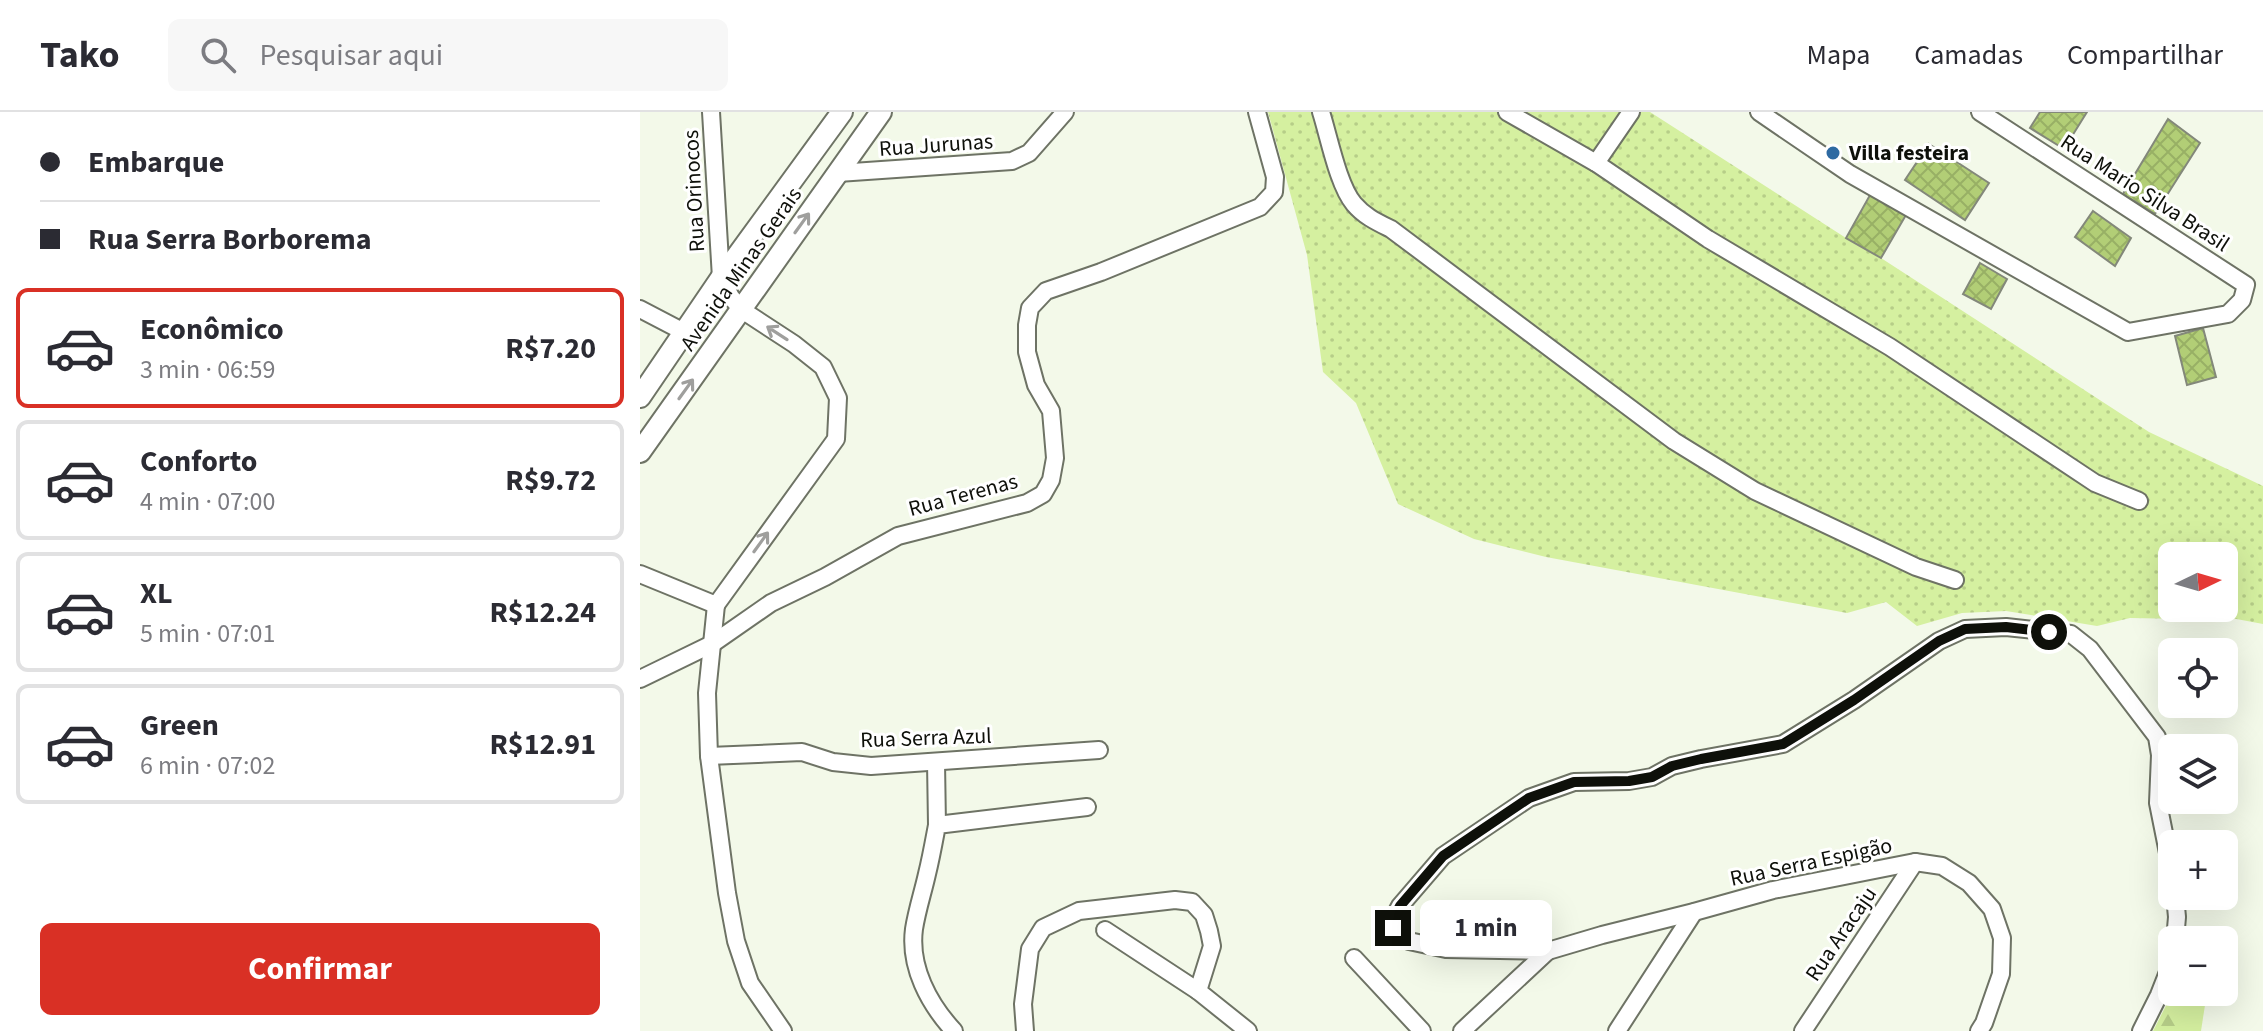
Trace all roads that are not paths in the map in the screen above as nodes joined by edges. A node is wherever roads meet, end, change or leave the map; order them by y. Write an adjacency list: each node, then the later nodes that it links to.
1 (711, 112): 13 (street, Rua Orinocos)
2 (842, 112): 13 (main road, Avenida Minas Gerais)
3 (881, 112): 12 (main road, Avenida Minas Gerais)
4 (1065, 112): 12 (street, Rua Jurunas)
5 (1257, 112): 23 (street, Rua Terenas)
6 (1321, 112): 21 (street)
7 (1507, 112): 11 (street)
8 (1631, 112): 11 (street)
9 (1759, 112): 10 (street, Rua Mario Silva Brasil)
10 (1980, 112)
11 (1596, 163): 19 (street)
12 (838, 173): 15 (main road, Avenida Minas Gerais, one-way to 12)
13 (721, 278): 15 (street, Rua Orinocos); 16 (main road, Avenida Minas Gerais)
14 (640, 309): 16 (street)
15 (742, 310): 18 (main road, Avenida Minas Gerais, one-way to 15); 22 (street, one-way to 15)
16 (684, 332): 17 (main road, Avenida Minas Gerais)
17 (640, 397)
18 (640, 452)
19 (2139, 501)
20 (640, 574): 22 (street)
21 (1955, 580)
22 (716, 605): 23 (street)
23 (712, 644): 24 (street, Rua Terenas); 26 (street)
24 (640, 679)
25 (1099, 750): 27 (street, Rua Serra Azul)
26 (709, 756): 27 (street, Rua Serra Azul); 38 (street)
27 (936, 762): 29 (street)
28 (1087, 807): 29 (street)
29 (937, 825): 39 (street)
30 (2163, 830): 34 (street)
31 (1915, 862): 32 (street, Rua Serra Espigão); 45 (street, Rua Aracaju); 46 (street, Rua Serra Espigão)
32 (1694, 912): 34 (street, Rua Serra Espigão); 44 (street)
33 (1105, 930): 36 (street)
34 (1548, 951): 43 (street)
35 (1354, 958): 42 (street)
36 (1198, 991): 40 (street); 41 (street)
37 (2158, 997): 47 (street)
38 (783, 1031)
39 (954, 1031)
40 (1025, 1031)
41 (1248, 1031)
42 (1422, 1031)
43 (1462, 1031)
44 (1617, 1031)
45 (1803, 1031)
46 (1979, 1031)
47 (2141, 1031)

